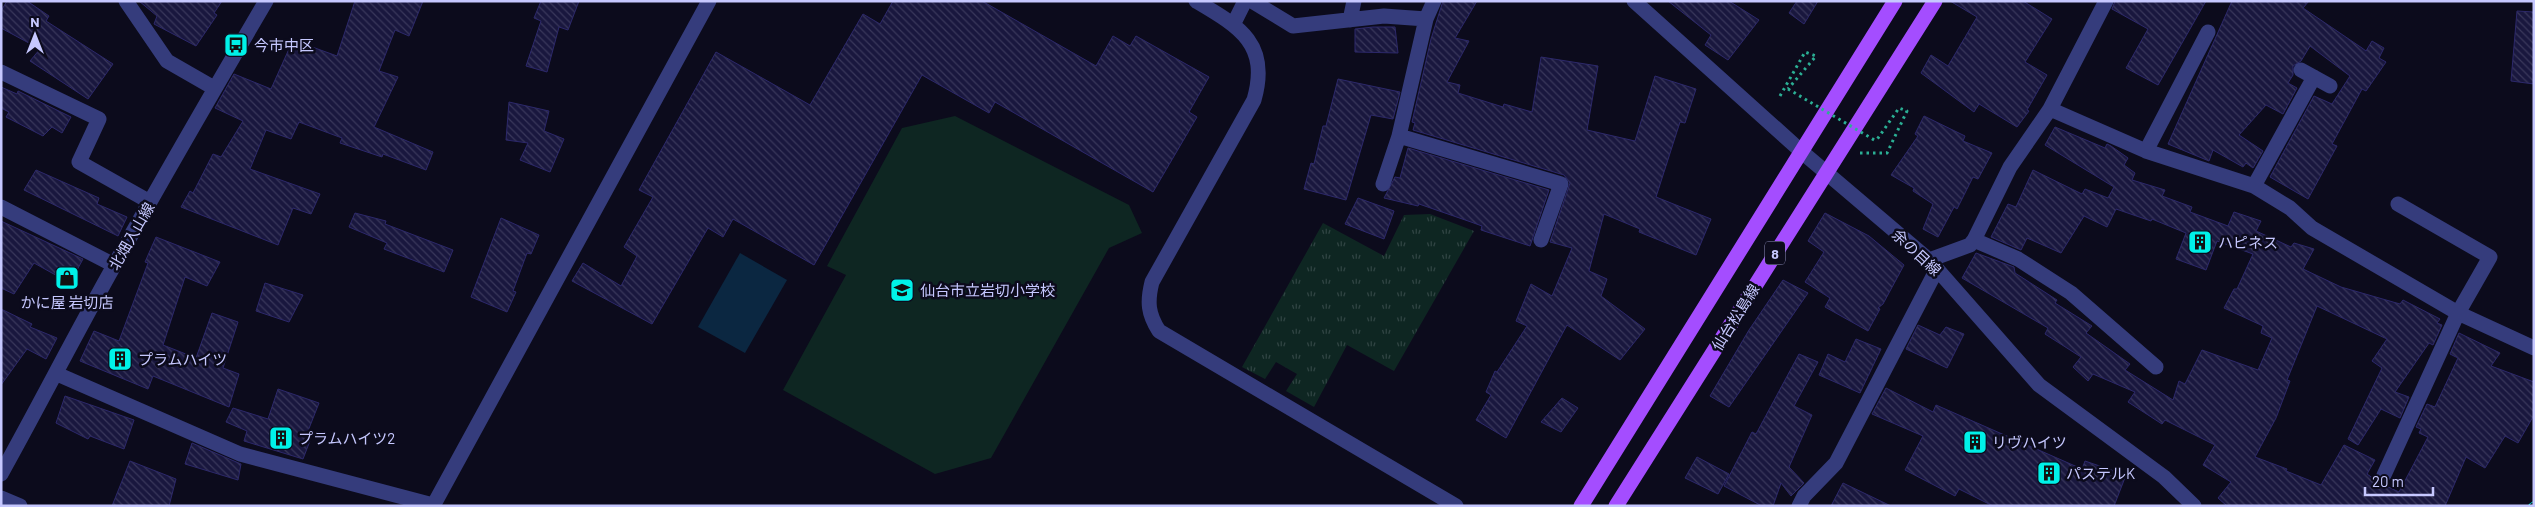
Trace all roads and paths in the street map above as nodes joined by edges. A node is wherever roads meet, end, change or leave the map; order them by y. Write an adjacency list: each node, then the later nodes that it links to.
1 (126, 1): 19 (street)
2 (266, 1): 19 (street, 北畑入山線)
3 (709, 1): 44 (street)
4 (1196, 1): 15 (street)
5 (1245, 1): 15 (street)
6 (1252, 1): 14 (street)
7 (1354, 1): 14 (street)
8 (1434, 1): 13 (street)
9 (1634, 1): 24 (street, 余の目線)
10 (1895, 1): 24 (main road, 仙台松島線 / 8)
11 (1935, 1): 26 (main road, 仙台松島線 / 8)
12 (2106, 1): 21 (street)
13 (1426, 19): 14 (street); 22 (street)
14 (1350, 20)
15 (1234, 23): 45 (street)
16 (2208, 32): 23 (street)
17 (1, 72): 29 (street)
18 (2330, 86): 28 (street)
19 (214, 88): 29 (street, 北畑入山線)
20 (1780, 96): 25 (path, bridge)
21 (2050, 109): 23 (street); 33 (street)
22 (1400, 136): 27 (street); 32 (street)
23 (2146, 151): 28 (street)
24 (1802, 152): 26 (street, 余の目線); 46 (main road, 仙台松島線 / 8)
25 (1859, 153)
26 (1826, 171): 34 (street, 余の目線); 47 (main road, 仙台松島線 / 8)
27 (1383, 184)
28 (2254, 186): 36 (street)
29 (150, 202): 35 (street, 北畑入山線)
30 (2398, 204): 36 (street)
31 (1, 207): 35 (street)
32 (1541, 240)
33 (1974, 240): 34 (street); 38 (street)
34 (1933, 264): 48 (street); 49 (street, 余の目線)
35 (114, 265): 39 (street, 北畑入山線)
36 (2458, 313): 37 (street); 41 (street)
37 (2534, 348)
38 (2156, 367)
39 (57, 374): 40 (street, 北畑入山線); 44 (street)
40 (1, 474)
41 (2384, 475)
42 (1, 498): 43 (street)
43 (20, 506)
44 (433, 506)
45 (1456, 506)
46 (1581, 506)
47 (1616, 506)
48 (1799, 506)
49 (2194, 506)

